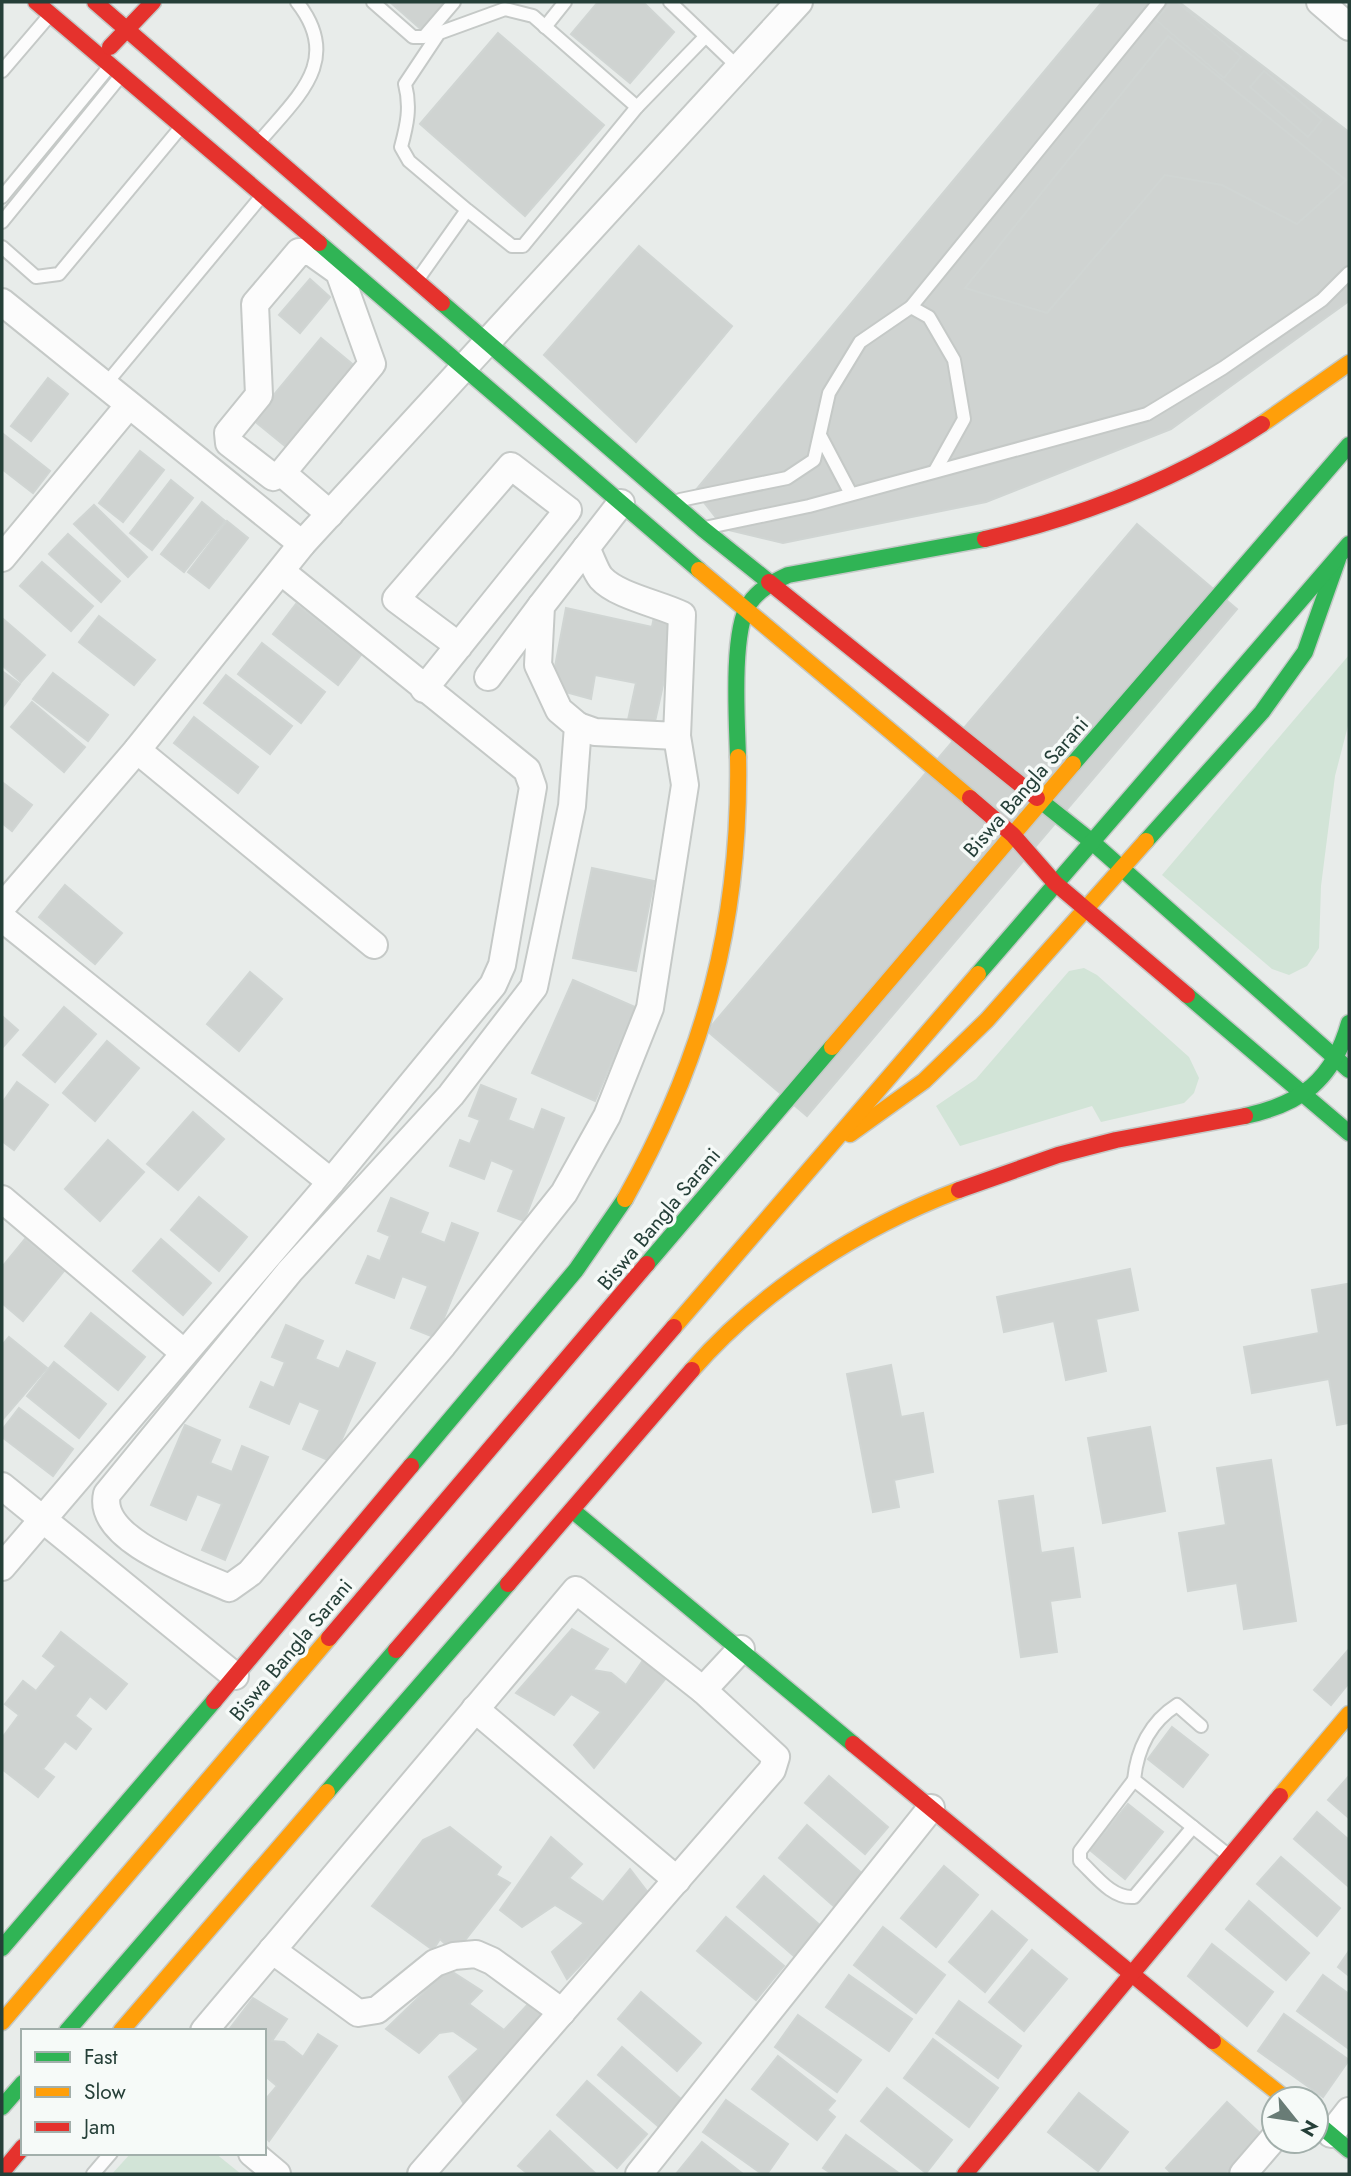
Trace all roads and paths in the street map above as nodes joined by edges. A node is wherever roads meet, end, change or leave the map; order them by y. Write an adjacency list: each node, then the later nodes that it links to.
1 (153, 2): 14 (street)
2 (297, 2): 21 (lane)
3 (373, 2): 4 (lane)
4 (454, 2)
5 (565, 2): 12 (lane)
6 (670, 2): 15 (lane)
7 (799, 2): 17 (street)
8 (1158, 2): 30 (lane)
9 (1320, 2): 13 (street)
10 (44, 6): 11 (street); 18 (lane)
11 (90, 14): 14 (street); 16 (street)
12 (545, 27): 19 (lane); 24 (lane)
13 (1349, 27)
14 (126, 29): 16 (street); 21 (street)
15 (705, 37): 17 (lane); 19 (lane)
16 (110, 67): 20 (street); 23 (lane); 25 (lane)
17 (738, 68): 31 (street)
18 (2, 71)
19 (637, 107): 24 (lane)
20 (181, 127): 22 (street); 26 (lane)
21 (258, 142): 28 (street)
22 (262, 195): 33 (street); 34 (lane)
23 (2, 197)
24 (467, 210): 28 (lane)
25 (2, 222)
26 (2, 247)
27 (1349, 273): 40 (lane)
28 (418, 279): 31 (street)
29 (2, 302): 34 (street)
30 (911, 307): 36 (lane); 40 (lane)
31 (489, 340): 33 (street); 45 (street)
32 (1349, 363): 54 (street)
33 (466, 367): 37 (street); 47 (street)
34 (105, 385): 35 (street)
35 (129, 405): 49 (street); 52 (street)
36 (821, 437): 43 (lane); 45 (lane)
37 (547, 439): 39 (street); 42 (street)
38 (1349, 445): 63 (street, Biswa Bangla Sarani)
39 (582, 470): 44 (street); 46 (street)
40 (935, 471): 43 (lane)
41 (282, 472): 41 (street); 47 (street)
42 (520, 473): 44 (street); 57 (street)
43 (851, 494): 48 (lane)
44 (556, 501): 57 (street)
45 (673, 502): 48 (street)
46 (621, 503): 50 (street); 56 (street)
47 (330, 514): 49 (street)
48 (703, 529): 54 (street)
49 (302, 544): 53 (street)
50 (586, 548): 55 (street); 61 (street)
51 (1345, 549): 65 (street); 66 (street)
52 (2, 558)
53 (282, 572): 59 (street); 62 (street)
54 (768, 583): 56 (street); 63 (street)
55 (541, 606): 58 (street); 60 (street)
56 (746, 608): 64 (street); 87 (street)
57 (459, 646): 59 (street)
58 (488, 677)
59 (424, 689): 77 (street)
60 (578, 726): 61 (street); 83 (street)
61 (677, 736): 83 (street)
62 (137, 750): 68 (street); 71 (street)
63 (1040, 803): 64 (street, Biswa Bangla Sarani); 65 (street)
64 (1013, 835): 67 (street); 102 (street, Biswa Bangla Sarani)
65 (1091, 841): 66 (street); 67 (street)
66 (1122, 871): 69 (street); 73 (street)
67 (1055, 883): 69 (street); 76 (street)
68 (2, 907)
69 (1088, 910): 74 (street); 76 (street)
70 (2, 918): 77 (street)
71 (374, 945)
72 (1349, 1023): 73 (street)
73 (1343, 1065): 74 (street)
74 (1303, 1095): 75 (street); 81 (street)
75 (1349, 1133)
76 (820, 1155): 100 (street)
77 (331, 1182): 79 (street)
78 (2, 1199): 79 (street)
79 (183, 1352): 82 (street)
80 (2, 1486): 82 (street)
81 (572, 1510): 86 (street); 100 (street)
82 (41, 1518): 84 (street); 85 (street)
83 (112, 1523): 84 (street)
84 (86, 1555): 87 (street)
85 (2, 1567)
86 (741, 1648): 88 (street); 93 (street)
87 (235, 1676): 97 (street)
88 (703, 1690): 89 (street); 96 (street)
89 (475, 1709): 96 (street); 98 (street)
90 (1349, 1714): 95 (street)
91 (1201, 1726): 92 (lane)
92 (1134, 1780): 94 (lane); 94 (lane)
93 (931, 1808): 99 (street); 119 (street)
94 (1194, 1827): 95 (lane)
95 (1231, 1857): 99 (street)
96 (677, 1880): 101 (street)
97 (2, 1948)
98 (272, 1950): 101 (street); 105 (street)
99 (1131, 1975): 107 (street); 120 (street)
100 (135, 1984): 103 (street); 104 (street)
101 (562, 2012): 118 (street)
102 (2, 2022)
103 (71, 2029)
104 (122, 2029)
105 (206, 2029)
106 (21, 2085): 108 (street)
107 (1268, 2085)
108 (2, 2107)
109 (1349, 2111): 110 (street)
110 (1332, 2135)
111 (21, 2149): 115 (street)
112 (1260, 2154): 121 (street)
113 (109, 2155): 116 (lane)
114 (254, 2155): 117 (street)
115 (2, 2172)
116 (93, 2174)
117 (277, 2174)
118 (421, 2174)
119 (639, 2174)
120 (965, 2174)
121 (1243, 2174)

